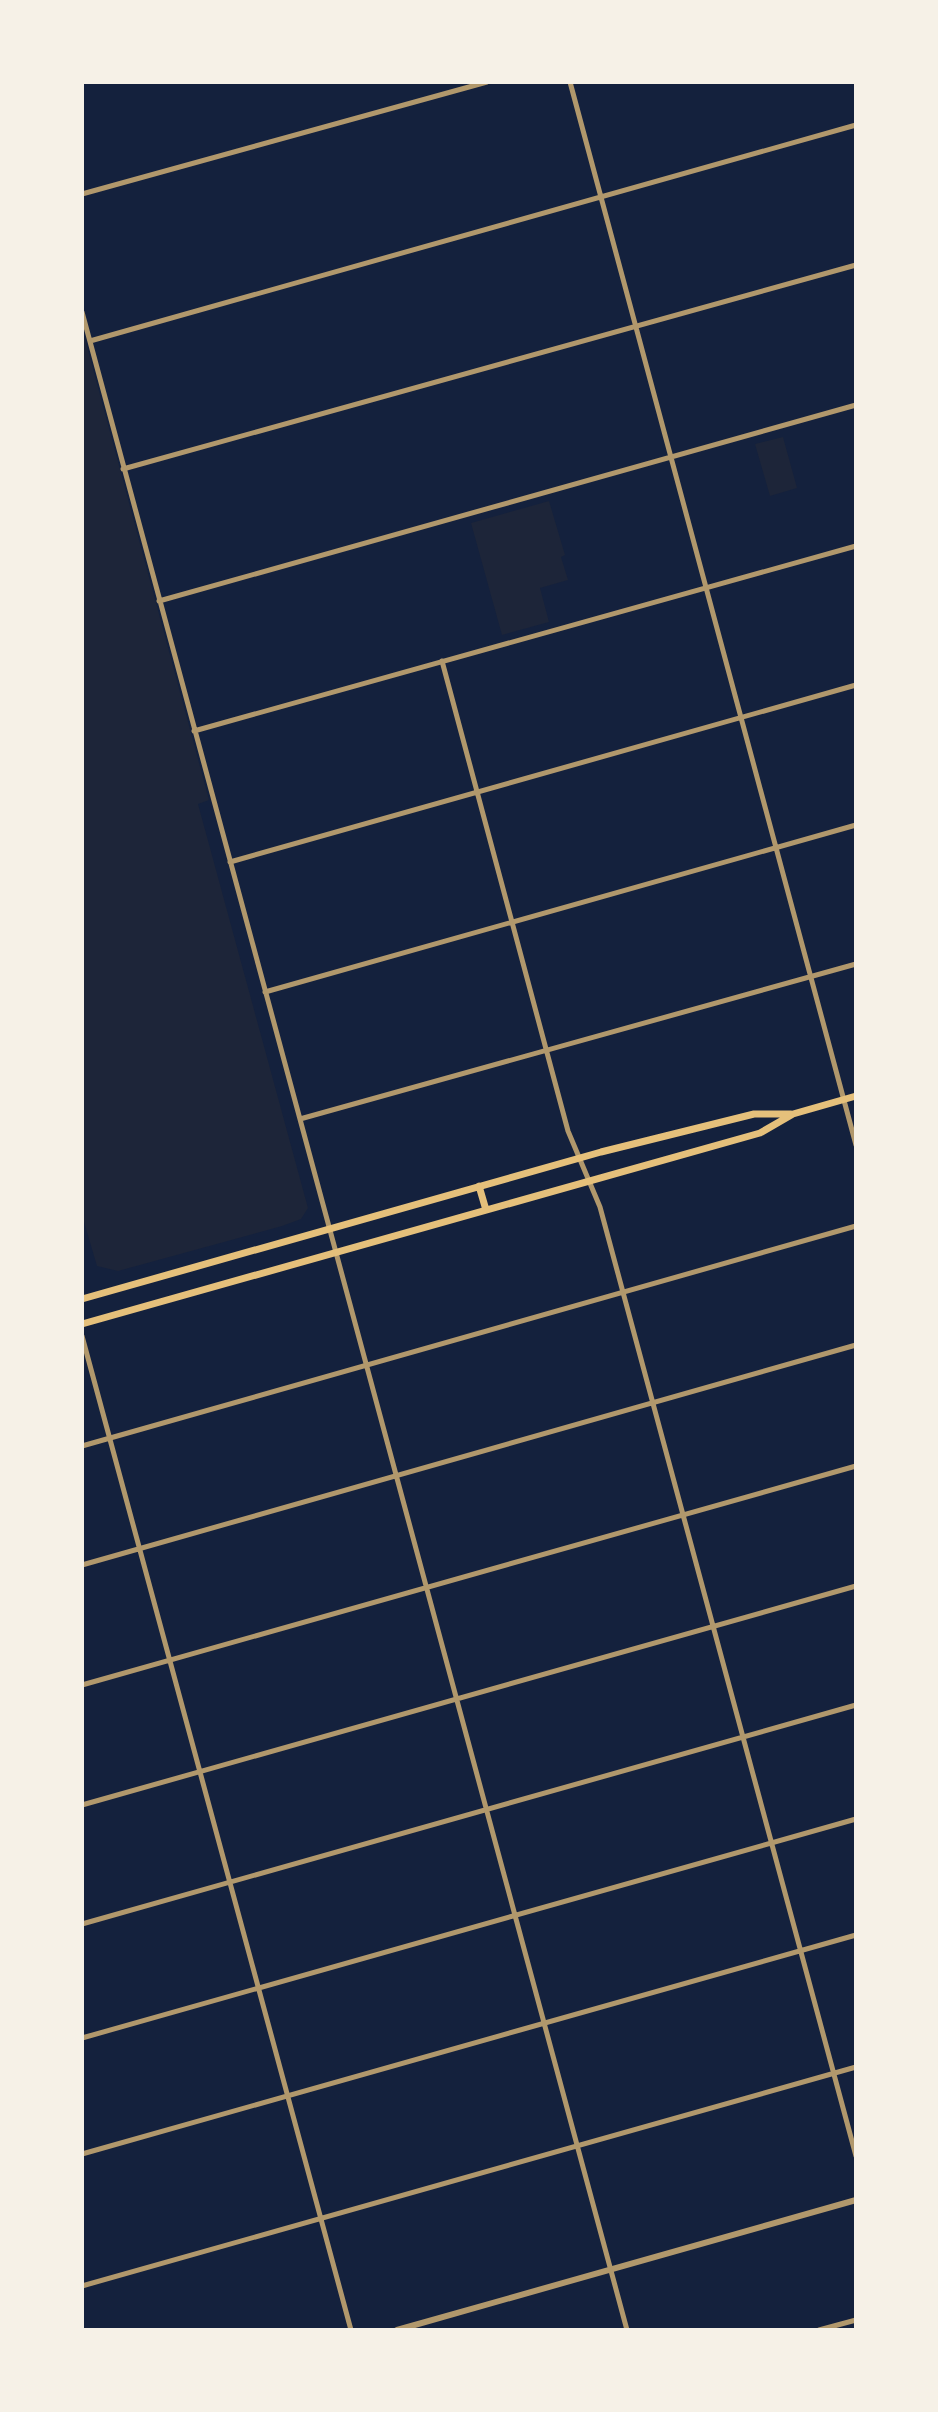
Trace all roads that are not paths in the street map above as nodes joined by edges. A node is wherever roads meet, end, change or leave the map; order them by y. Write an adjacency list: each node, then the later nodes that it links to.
1 (487, 82): 4 (street)
2 (570, 82): 5 (street)
3 (856, 125): 5 (street)
4 (82, 194)
5 (601, 197): 8 (street); 9 (street)
6 (856, 265): 8 (street)
7 (82, 312): 9 (street)
8 (636, 327): 11 (street); 12 (street)
9 (90, 341): 12 (street)
10 (856, 405): 11 (street)
11 (671, 458): 14 (street); 15 (street)
12 (123, 469): 15 (street)
13 (856, 546): 14 (street)
14 (706, 589): 16 (street); 18 (street)
15 (159, 601): 19 (street)
16 (442, 661): 19 (street); 20 (street)
17 (856, 685): 18 (street)
18 (741, 718): 20 (street); 22 (street)
19 (194, 731): 23 (street)
20 (477, 793): 23 (street); 24 (street)
21 (856, 825): 22 (street)
22 (776, 848): 24 (street); 26 (street)
23 (230, 862): 27 (street)
24 (512, 922): 27 (street); 28 (street)
25 (856, 964): 26 (street)
26 (811, 976): 28 (street); 30 (street)
27 (265, 992): 32 (street)
28 (546, 1050): 32 (street); 34 (street)
29 (856, 1096): 30 (main road)
30 (844, 1100): 31 (main road); 33 (street)
31 (793, 1114): 34 (main road); 35 (main road)
32 (300, 1119): 39 (street)
33 (856, 1145)
34 (578, 1158): 35 (street); 36 (main road)
35 (589, 1181): 37 (main road); 41 (street)
36 (479, 1186): 37 (main road); 39 (main road)
37 (486, 1210): 40 (main road)
38 (856, 1226): 41 (street)
39 (329, 1229): 40 (street); 42 (main road)
40 (335, 1253): 43 (main road); 46 (street)
41 (623, 1292): 46 (street); 47 (street)
42 (82, 1299)
43 (82, 1324)
44 (82, 1336): 48 (street)
45 (856, 1345): 47 (street)
46 (366, 1365): 48 (street); 51 (street)
47 (653, 1404): 51 (street); 52 (street)
48 (110, 1438): 49 (street); 53 (street)
49 (82, 1446)
50 (856, 1466): 52 (street)
51 (396, 1477): 53 (street); 56 (street)
52 (683, 1516): 56 (street); 57 (street)
53 (140, 1549): 54 (street); 58 (street)
54 (82, 1565)
55 (856, 1586): 57 (street)
56 (426, 1588): 58 (street); 60 (street)
57 (713, 1626): 60 (street); 62 (street)
58 (170, 1660): 59 (street); 63 (street)
59 (82, 1685)
60 (457, 1699): 63 (street); 65 (street)
61 (856, 1705): 62 (street)
62 (743, 1738): 65 (street); 67 (street)
63 (200, 1772): 64 (street); 68 (street)
64 (82, 1805)
65 (486, 1809): 68 (street); 69 (street)
66 (856, 1819): 67 (street)
67 (772, 1843): 69 (street); 72 (street)
68 (231, 1882): 70 (street); 73 (street)
69 (515, 1915): 73 (street); 74 (street)
70 (82, 1924)
71 (856, 1935): 72 (street)
72 (801, 1951): 74 (street); 77 (street)
73 (259, 1988): 75 (street); 78 (street)
74 (544, 2023): 78 (street); 79 (street)
75 (82, 2038)
76 (856, 2067): 77 (street)
77 (834, 2073): 79 (street); 81 (street)
78 (288, 2095): 80 (street); 83 (street)
79 (577, 2146): 83 (street); 84 (street)
80 (82, 2154)
81 (856, 2156)
82 (856, 2200): 84 (street)
83 (321, 2218): 85 (street); 87 (street)
84 (611, 2269): 88 (street); 89 (street)
85 (82, 2286)
86 (856, 2320): 90 (street)
87 (351, 2330)
88 (397, 2330)
89 (627, 2330)
90 (819, 2330)

